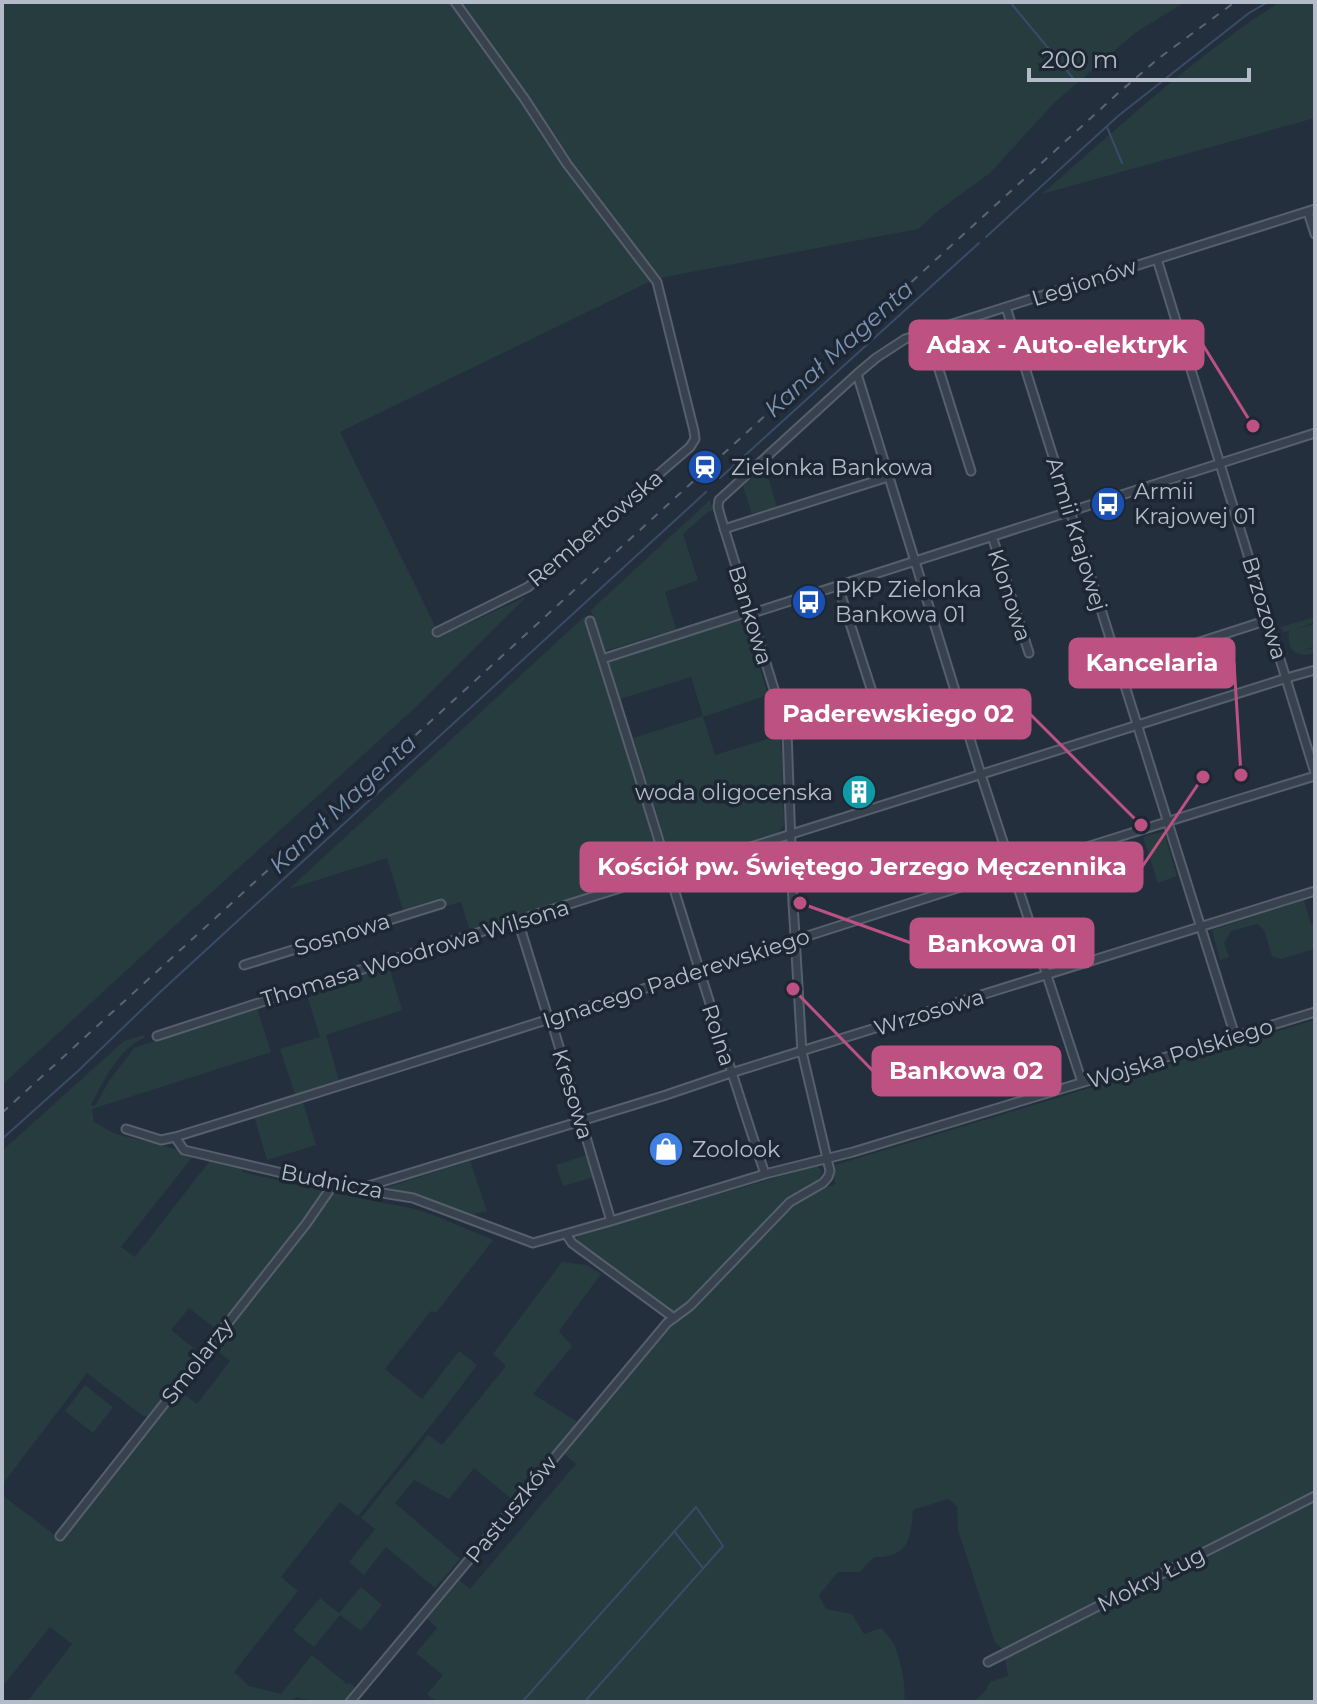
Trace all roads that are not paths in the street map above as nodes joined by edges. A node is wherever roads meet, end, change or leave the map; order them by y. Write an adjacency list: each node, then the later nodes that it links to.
1 (455, 2): 21 (street, Rembertowska)
2 (1311, 211): 3 (street); 4 (street, Legionów)
3 (1315, 234)
4 (1157, 259): 5 (street, Legionów); 9 (street, Brzozowa)
5 (1006, 307): 6 (street, Legionów); 13 (street, Armii Krajowej)
6 (927, 332): 7 (street, Legionów); 10 (street)
7 (857, 374): 11 (street); 12 (street, Legionów)
8 (1315, 433): 9 (street)
9 (1221, 464): 13 (street); 19 (street, Brzozowa)
10 (971, 471)
11 (888, 477): 14 (street); 16 (street)
12 (719, 500): 14 (street, Bankowa)
13 (1070, 512): 15 (street); 24 (street, Armii Krajowej)
14 (724, 529): 18 (street, Bankowa)
15 (992, 536): 16 (street); 22 (street, Klonowa)
16 (915, 561): 17 (street); 29 (street)
17 (838, 586): 18 (street); 27 (street)
18 (751, 614): 23 (street); 32 (street, Bankowa)
19 (1268, 620): 24 (street); 26 (street, Brzozowa)
20 (590, 621): 23 (street, Rolna)
21 (437, 632)
22 (1029, 653)
23 (602, 659): 34 (street, Rolna)
24 (1119, 668): 28 (street, Armii Krajowej)
25 (1315, 670): 26 (street, Thomasa Woodrowa Wilsona)
26 (1286, 679): 28 (street, Thomasa Woodrowa Wilsona); 30 (street, Brzozowa)
27 (875, 701)
28 (1137, 726): 29 (street, Thomasa Woodrowa Wilsona); 31 (street, Armii Krajowej)
29 (981, 774): 32 (street, Thomasa Woodrowa Wilsona); 33 (street)
30 (1315, 774): 31 (street, Ignacego Paderewskiego)
31 (1167, 822): 33 (street, Ignacego Paderewskiego); 38 (street, Armii Krajowej)
32 (790, 834): 34 (street, Thomasa Woodrowa Wilsona); 39 (street, Bankowa)
33 (1012, 871): 39 (street, Ignacego Paderewskiego); 42 (street)
34 (670, 873): 37 (street, Thomasa Woodrowa Wilsona); 41 (street, Rolna)
35 (1315, 891): 38 (street, Wrzosowa)
36 (441, 904): 40 (street, Sosnowa)
37 (518, 921): 44 (street, Kresowa); 45 (street, Thomasa Woodrowa Wilsona)
38 (1200, 926): 42 (street, Wrzosowa); 46 (street, Armii Krajowej)
39 (795, 940): 41 (street, Ignacego Paderewskiego); 47 (street, Bankowa)
40 (244, 965)
41 (698, 971): 44 (street, Ignacego Paderewskiego); 48 (street, Rolna)
42 (1047, 975): 47 (street, Wrzosowa); 49 (street)
43 (1315, 1012): 46 (street, Wojska Polskiego)
44 (550, 1018): 50 (street, Kresowa); 52 (street, Ignacego Paderewskiego)
45 (157, 1036)
46 (1235, 1036): 49 (street, Wojska Polskiego)
47 (802, 1052): 48 (street, Wrzosowa); 53 (street, Bankowa)
48 (731, 1073): 50 (street, Wrzosowa); 54 (street, Rolna)
49 (1082, 1082): 53 (street, Wojska Polskiego)
50 (581, 1121): 56 (street, Wrzosowa); 57 (street, Kresowa)
51 (126, 1129): 52 (street, Budnicza)
52 (175, 1137): 55 (street, Budnicza)
53 (827, 1159): 54 (street, Wojska Polskiego); 60 (street, Pastuszków)
54 (765, 1174): 57 (street, Wojska Polskiego)
55 (333, 1185): 56 (street, Budnicza); 62 (street, Smolarzy)
56 (359, 1189): 59 (street, Budnicza)
57 (611, 1221): 58 (street, Wojska Polskiego)
58 (566, 1234): 59 (street, Wojska Polskiego); 60 (street)
59 (539, 1242)
60 (674, 1318): 64 (street, Pastuszków)
61 (1315, 1496): 63 (street, Mokry Ług)
62 (60, 1536)
63 (988, 1662)
64 (350, 1702)

